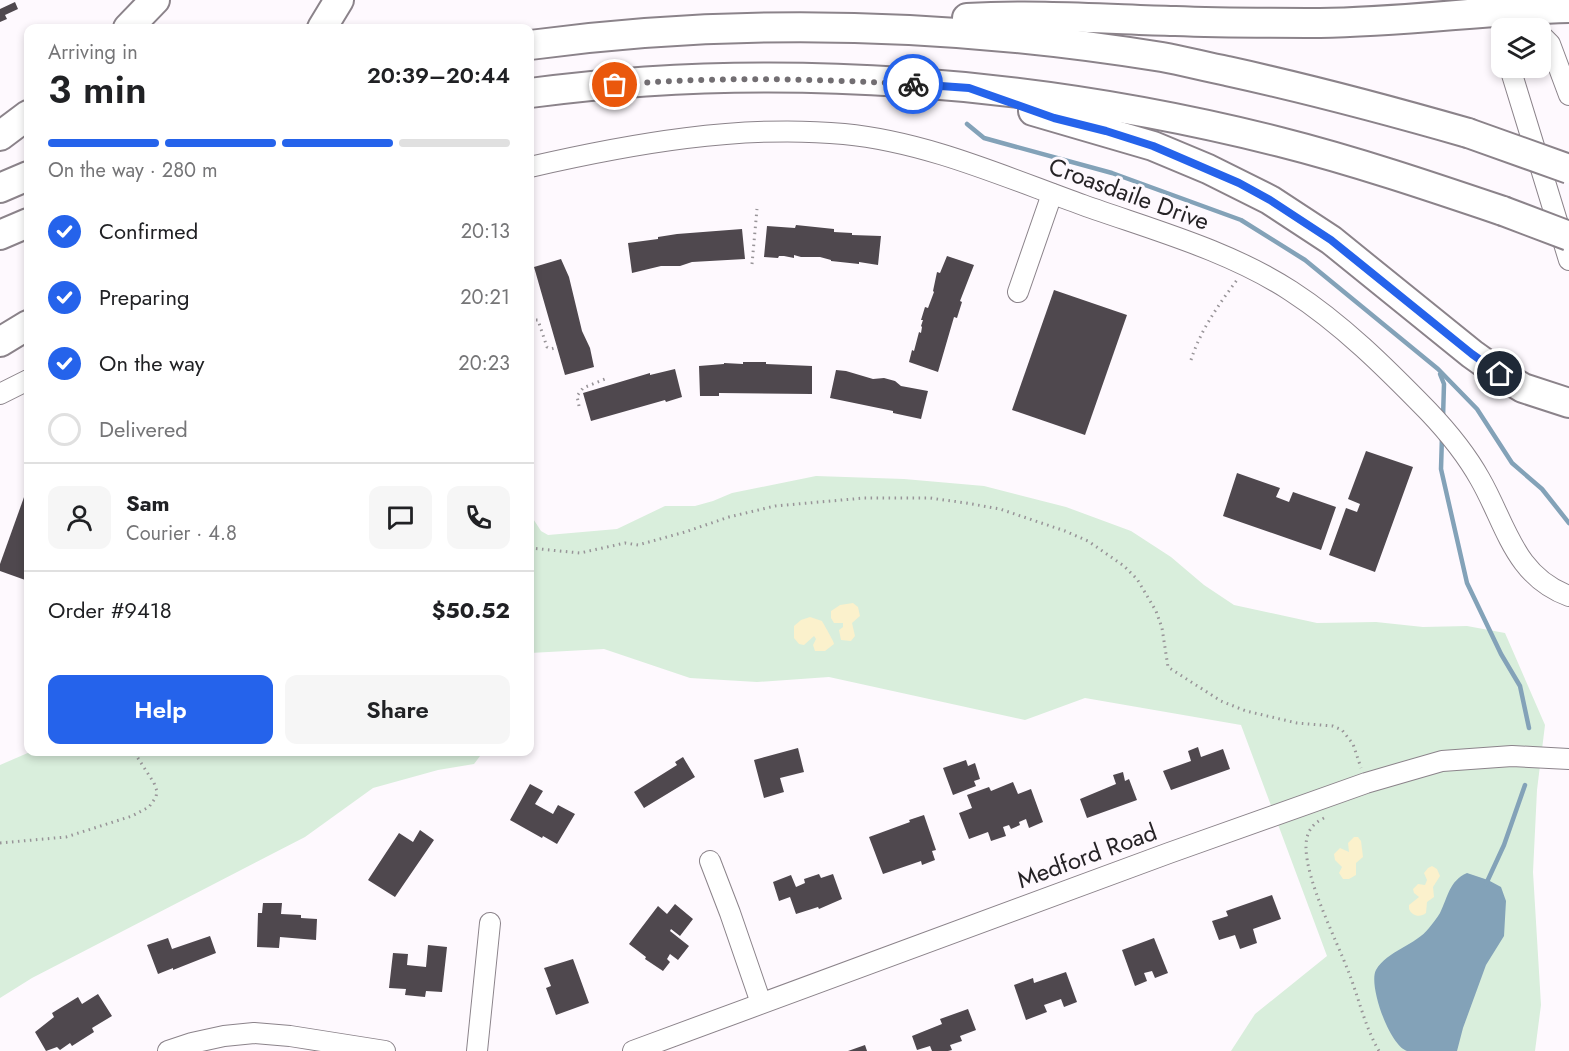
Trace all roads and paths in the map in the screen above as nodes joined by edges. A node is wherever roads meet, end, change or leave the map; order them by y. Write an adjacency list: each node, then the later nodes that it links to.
1 (155, 0): 7 (highway)
2 (339, 0): 8 (highway)
3 (1455, 0): 5 (highway)
4 (1569, 8): 6 (highway)
5 (1431, 16): 6 (highway); 9 (highway)
6 (1520, 16)
7 (132, 24)
8 (324, 24)
9 (833, 26): 10 (highway); 19 (highway, bridge)
10 (534, 44)
11 (1551, 47): 15 (street)
12 (1513, 78): 27 (street)
13 (969, 88): 14 (highway); 26 (highway, bridge); 39 (highway)
14 (534, 93)
15 (1569, 95)
16 (24, 118): 17 (highway)
17 (0, 136)
18 (534, 166): 22 (street, Croasdaile Drive)
19 (1569, 169)
20 (24, 178): 21 (highway)
21 (0, 188)
22 (1052, 194): 29 (street, Croasdaile Drive); 30 (street)
23 (757, 209): 28 (path)
24 (24, 225): 25 (highway)
25 (0, 235)
26 (1569, 236)
27 (1569, 260)
28 (752, 264)
29 (1248, 266): 35 (path); 42 (street, Croasdaile Drive)
30 (1018, 292)
31 (534, 320): 34 (path)
32 (24, 327): 33 (highway)
33 (0, 342)
34 (558, 347)
35 (1191, 360)
36 (605, 379): 40 (path)
37 (24, 382): 38 (street)
38 (0, 394)
39 (1569, 404)
40 (579, 406)
41 (534, 548): 45 (path)
42 (1569, 596)
43 (137, 756): 47 (path)
44 (1569, 759): 45 (street, Medford Road)
45 (1366, 783): 50 (street, Medford Road)
46 (1328, 816): 55 (path)
47 (0, 843)
48 (710, 861): 50 (street)
49 (490, 924): 53 (street)
50 (761, 1003): 54 (street, Medford Road)
51 (168, 1051): 52 (street)
52 (385, 1051)
53 (477, 1051)
54 (633, 1051)
55 (1379, 1051)

